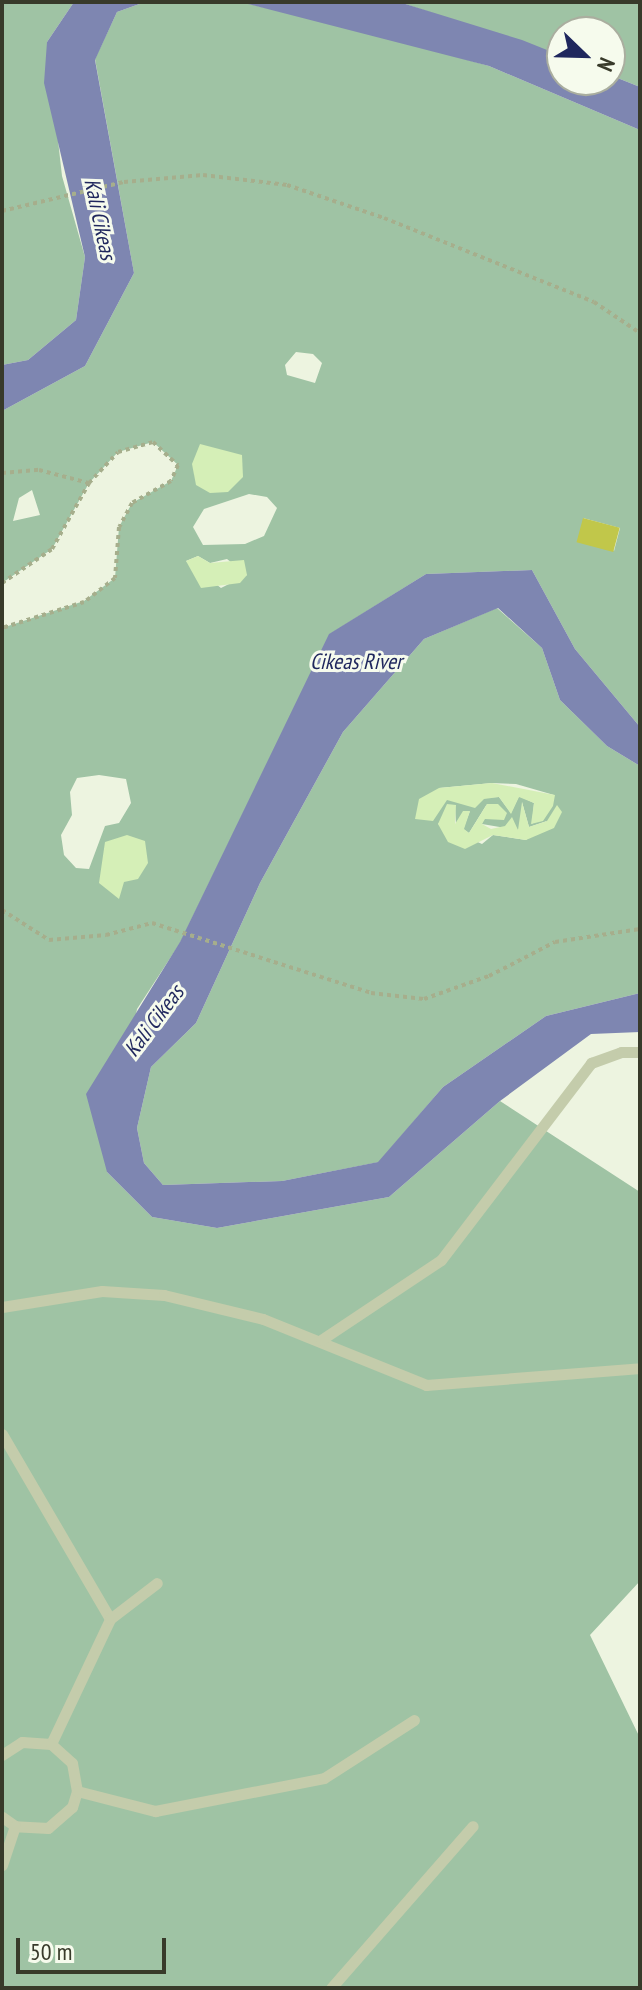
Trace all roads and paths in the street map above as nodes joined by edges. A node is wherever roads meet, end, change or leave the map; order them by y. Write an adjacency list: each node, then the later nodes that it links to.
1 (2, 211): 2 (path)
2 (640, 333)
3 (2, 473): 4 (path)
4 (89, 483): 5 (path); 6 (path)
5 (2, 583)
6 (2, 628)
7 (2, 910): 8 (path)
8 (640, 929)
9 (640, 1052): 11 (lane)
10 (2, 1307): 11 (lane)
11 (321, 1340): 12 (lane)
12 (640, 1368)
13 (2, 1434): 15 (lane)
14 (157, 1583): 15 (lane)
15 (110, 1619): 17 (lane)
16 (414, 1720): 19 (lane)
17 (51, 1744): 18 (lane); 19 (lane)
18 (2, 1755)
19 (77, 1791): 21 (lane)
20 (2, 1817): 21 (lane)
21 (15, 1826): 23 (lane)
22 (473, 1826): 24 (lane)
23 (2, 1865)
24 (331, 1988)

